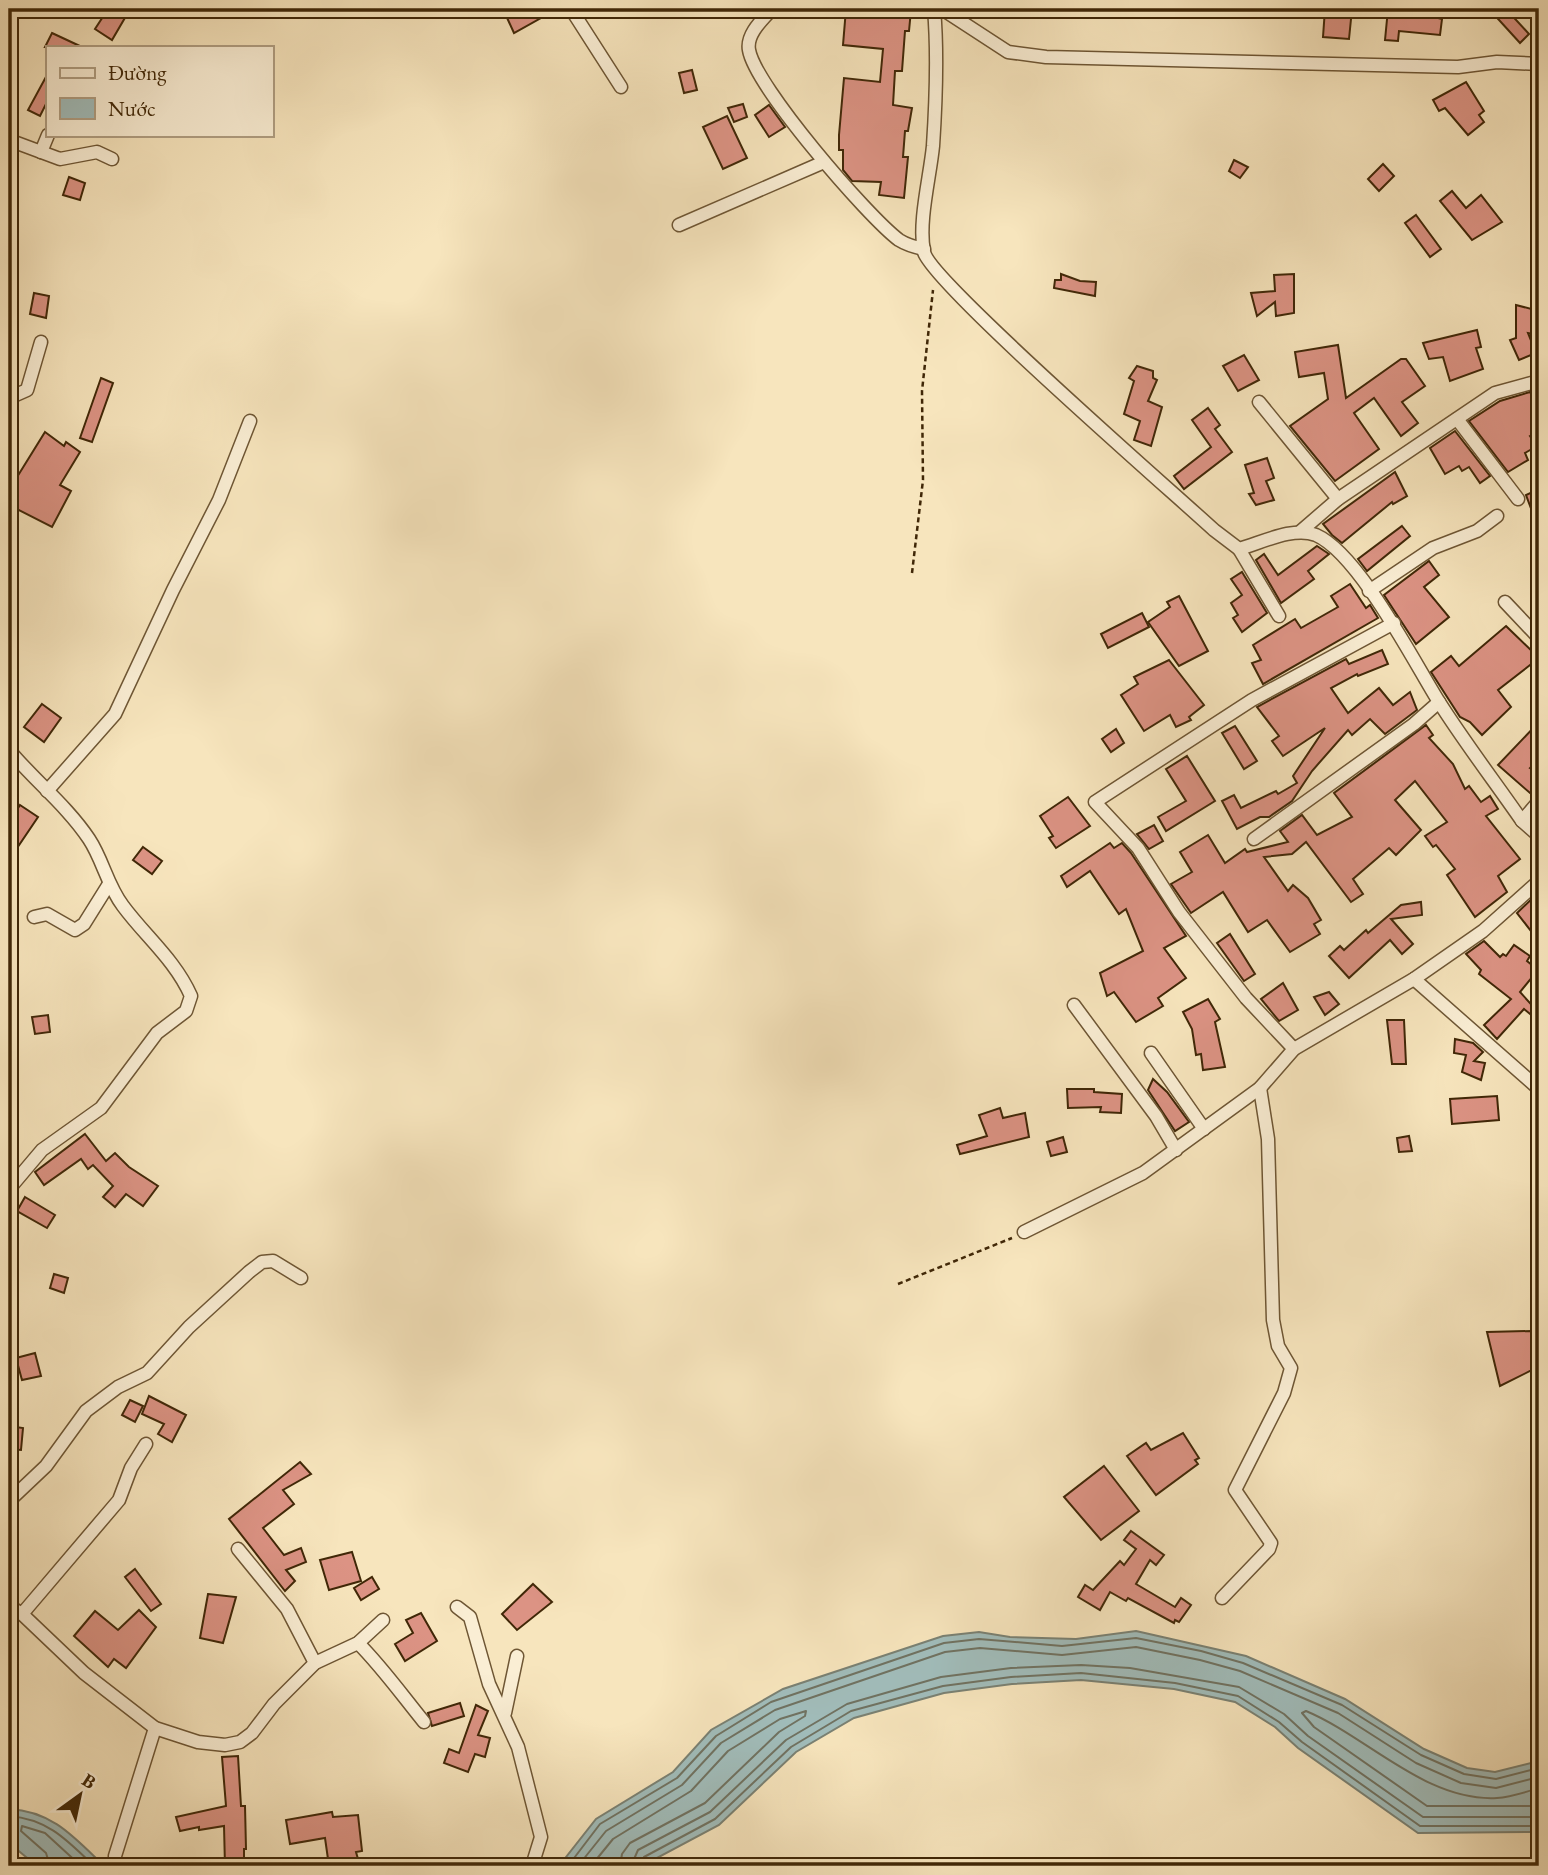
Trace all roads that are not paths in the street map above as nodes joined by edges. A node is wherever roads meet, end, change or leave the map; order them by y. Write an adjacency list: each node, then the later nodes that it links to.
1 (571, 9): 6 (street)
2 (772, 9): 11 (street)
3 (934, 9): 13 (street)
4 (942, 9): 5 (street)
5 (1539, 64)
6 (621, 87)
7 (47, 136): 9 (street)
8 (9, 141): 9 (street)
9 (41, 152): 10 (street)
10 (112, 159)
11 (824, 162): 12 (street); 13 (street)
12 (679, 225)
13 (924, 249): 24 (street)
14 (41, 342): 16 (street)
15 (1539, 381): 18 (street)
16 (9, 398)
17 (1259, 402): 20 (street)
18 (1457, 419): 20 (street); 21 (street)
19 (250, 421): 32 (street)
20 (1338, 499): 23 (street)
21 (1518, 499)
22 (1497, 516): 25 (street)
23 (1301, 531): 24 (street); 25 (street)
24 (1239, 549): 27 (street)
25 (1369, 592): 28 (street)
26 (1505, 602): 29 (street)
27 (1279, 616)
28 (1394, 623): 30 (street); 42 (street)
29 (1539, 638)
30 (1439, 702): 34 (street); 36 (street)
31 (9, 750): 32 (street)
32 (47, 791): 38 (street)
33 (1539, 801): 34 (street)
34 (1522, 821): 35 (street)
35 (1539, 836)
36 (1254, 839)
37 (1539, 881): 40 (street)
38 (109, 884): 39 (street); 48 (street)
39 (34, 916)
40 (1414, 979): 42 (street); 45 (street)
41 (1074, 1005): 47 (street)
42 (1294, 1049): 44 (street)
43 (1151, 1053): 46 (street)
44 (1260, 1088): 46 (street); 54 (street)
45 (1539, 1088)
46 (1204, 1129): 47 (street)
47 (1176, 1150): 49 (street)
48 (9, 1189)
49 (1024, 1232)
50 (301, 1278): 52 (street)
51 (146, 1444): 57 (street)
52 (9, 1501)
53 (237, 1549): 61 (street)
54 (1222, 1598)
55 (9, 1606): 57 (street)
56 (457, 1607): 62 (street)
57 (22, 1614): 64 (street)
58 (383, 1620): 59 (street)
59 (358, 1643): 61 (street); 63 (street)
60 (517, 1656): 62 (street)
61 (315, 1663): 64 (street)
62 (505, 1713): 66 (street)
63 (424, 1722)
64 (155, 1728): 65 (street)
65 (115, 1866)
66 (531, 1866)

